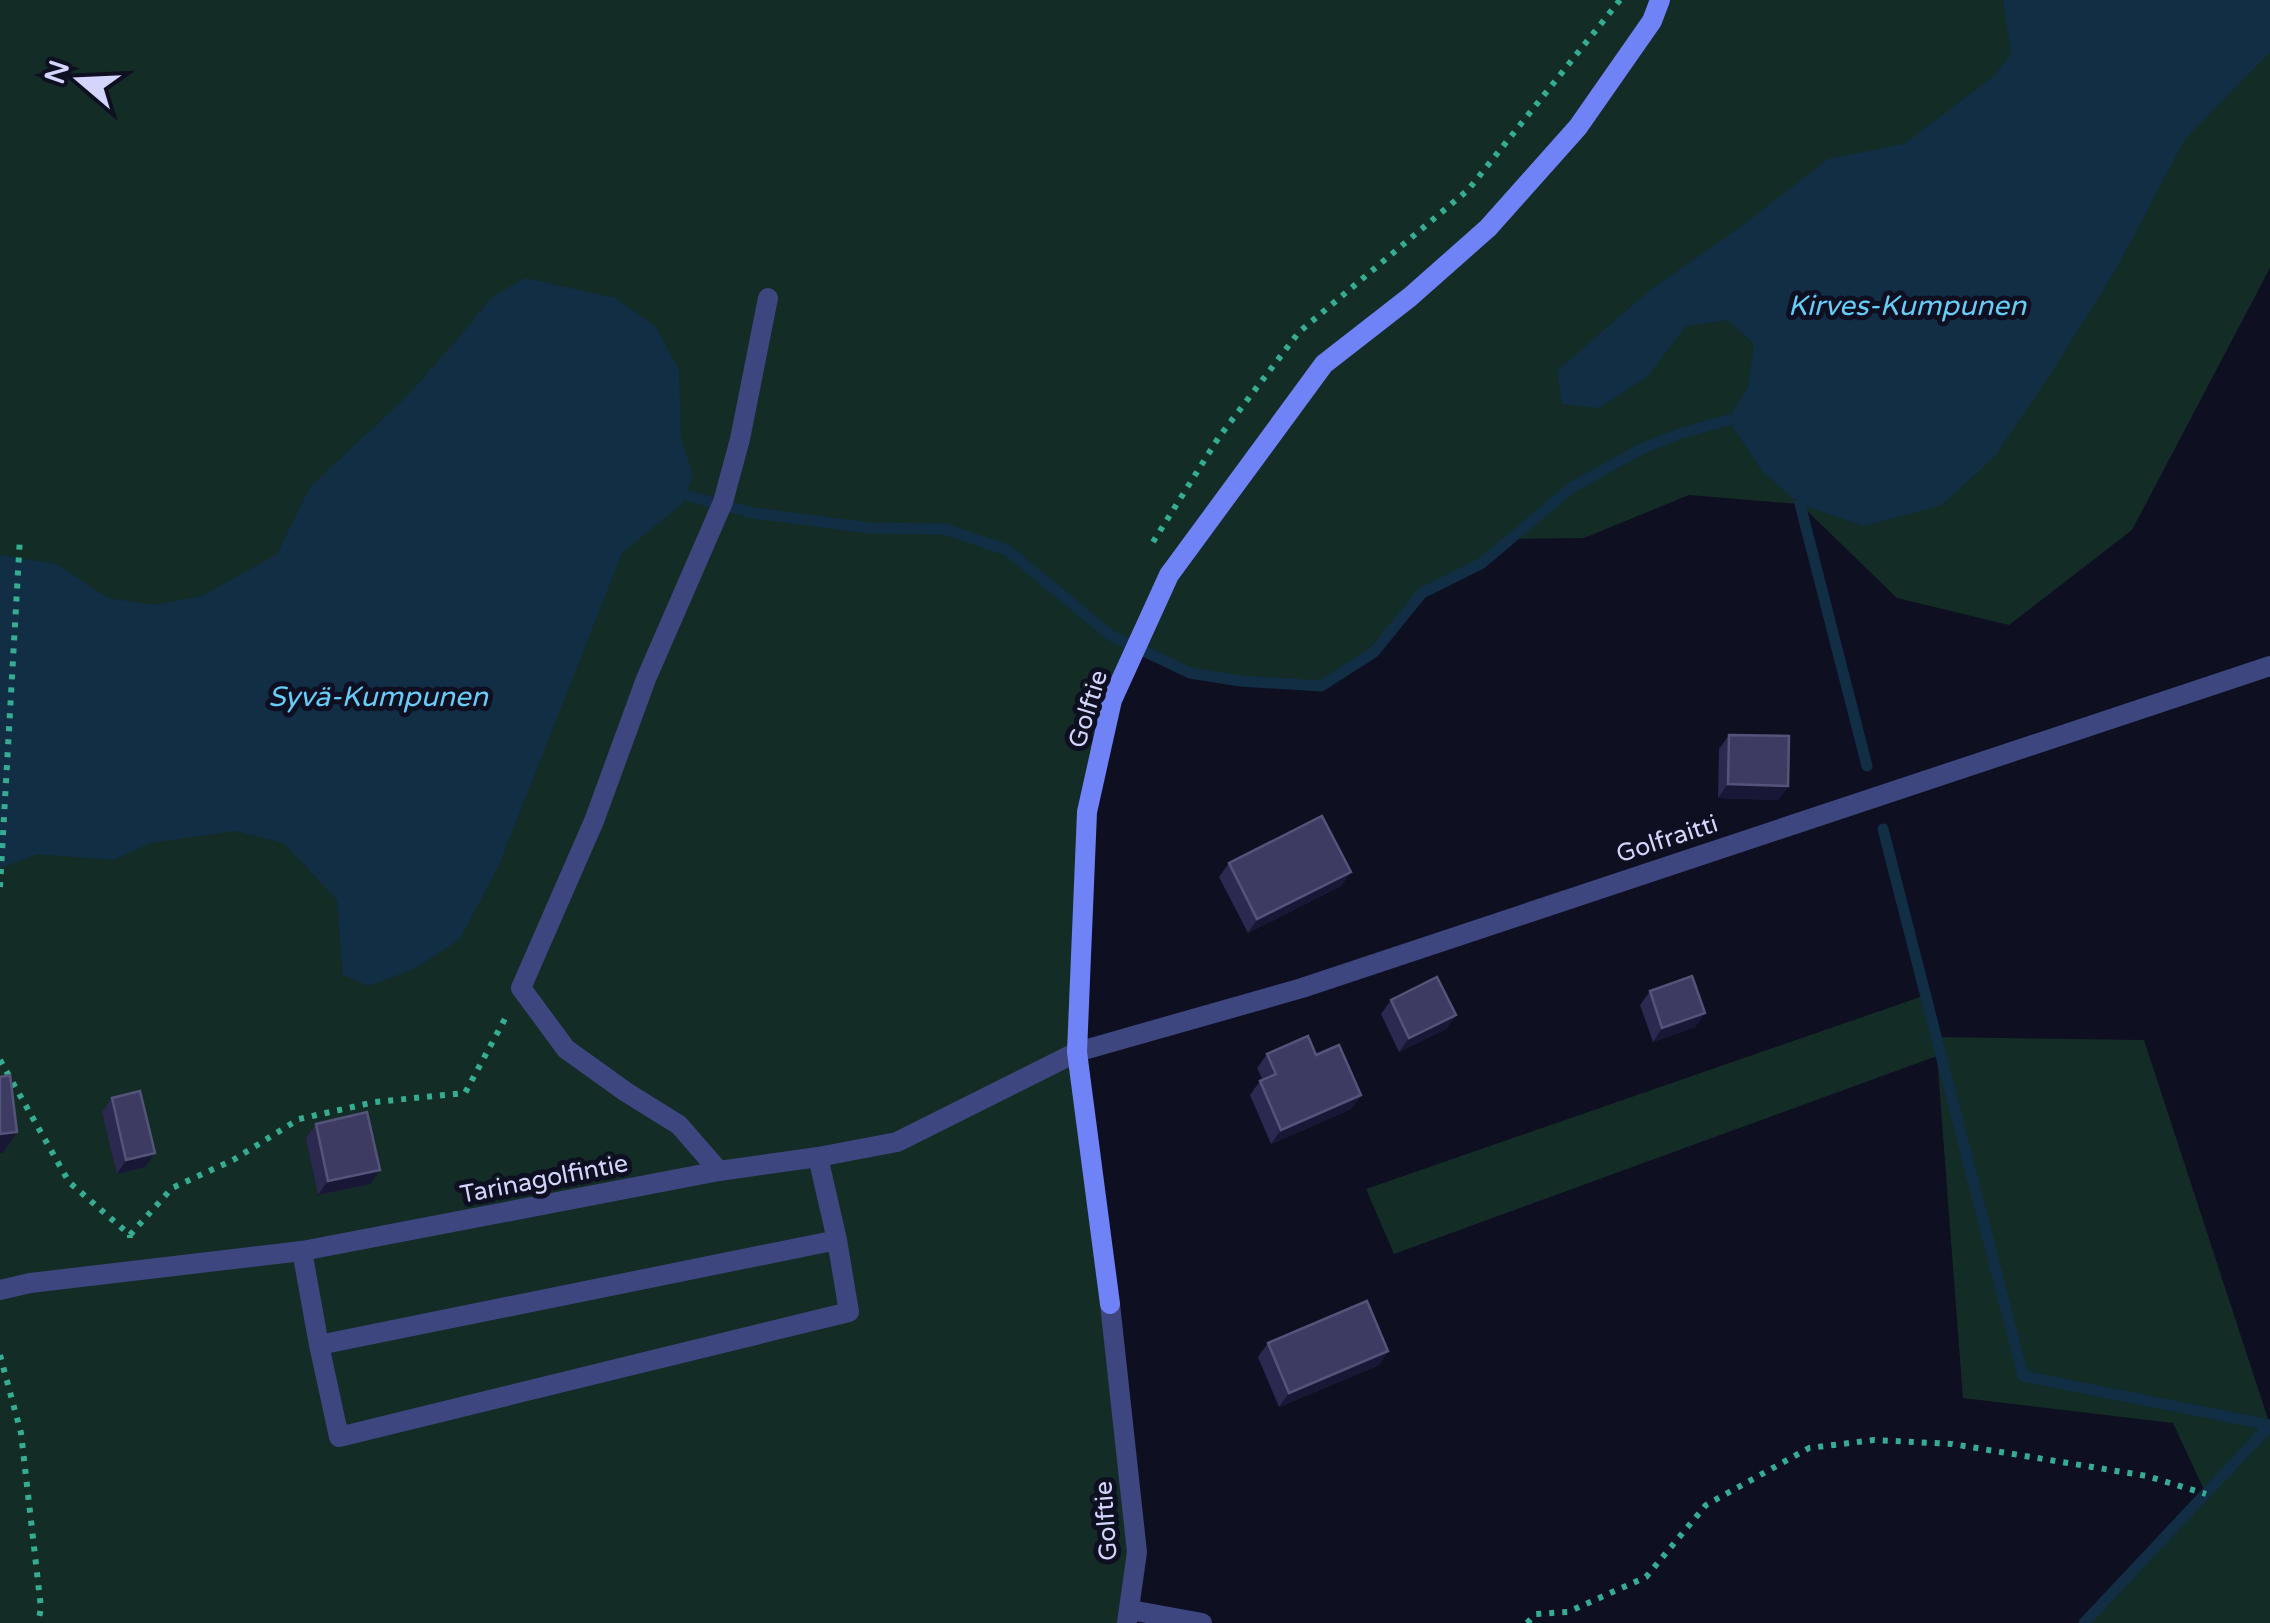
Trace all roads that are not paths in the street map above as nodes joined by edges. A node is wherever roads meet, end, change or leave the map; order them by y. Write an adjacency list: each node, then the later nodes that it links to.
1 (1660, 0): 4 (street, Golftie)
2 (768, 298): 6 (street)
3 (2270, 666): 4 (street, Golfraitti)
4 (1077, 1052): 5 (street, Tarinagolfintie); 11 (street, Golftie)
5 (818, 1157): 6 (street, Tarinagolfintie); 7 (street)
6 (719, 1171): 8 (street, Tarinagolfintie)
7 (837, 1240): 10 (street); 10 (street)
8 (302, 1251): 9 (street, Tarinagolfintie); 10 (street)
9 (0, 1290)
10 (318, 1345)
11 (1129, 1616): 12 (street)
12 (1202, 1623)

